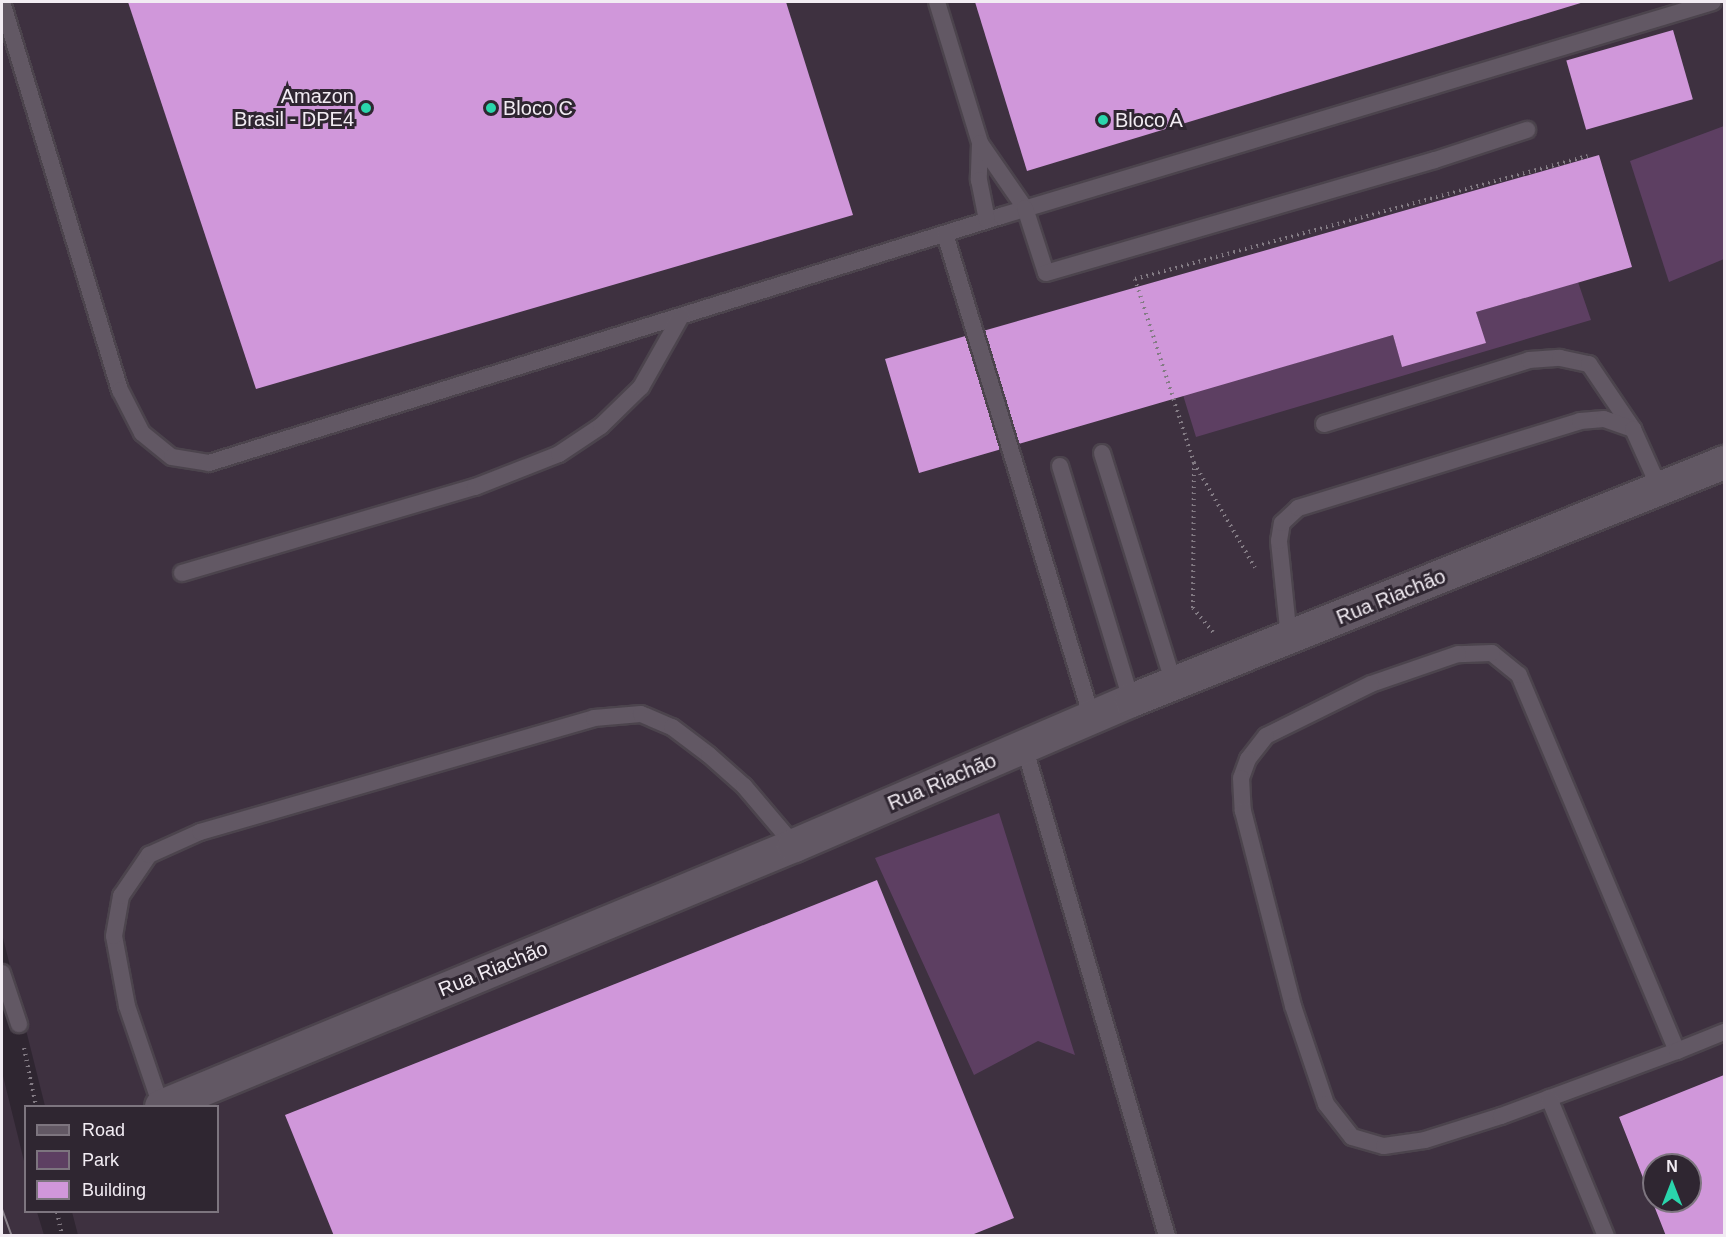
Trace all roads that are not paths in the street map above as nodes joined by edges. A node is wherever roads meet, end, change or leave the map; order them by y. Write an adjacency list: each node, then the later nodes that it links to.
1 (2, 2): 9 (lane)
2 (937, 2): 5 (lane)
3 (1713, 2): 6 (lane)
4 (1527, 130): 6 (lane)
5 (980, 143): 6 (lane); 7 (lane)
6 (1025, 208): 7 (lane)
7 (987, 220): 8 (lane)
8 (945, 234): 9 (lane); 20 (lane)
9 (681, 316): 16 (lane)
10 (1324, 424): 11 (lane)
11 (1633, 429): 15 (lane); 17 (lane)
12 (1102, 453): 18 (lane)
13 (1725, 462): 15 (street, Rua Riachão)
14 (1060, 466): 19 (lane)
15 (1660, 489): 17 (street, Rua Riachão)
16 (182, 573)
17 (1289, 638): 18 (street, Rua Riachão)
18 (1174, 684): 19 (street, Rua Riachão)
19 (1131, 700): 20 (street, Rua Riachão)
20 (1092, 718): 21 (street, Rua Riachão)
21 (1024, 746): 22 (street, Rua Riachão); 30 (lane)
22 (794, 845): 28 (lane); 29 (street, Rua Riachão)
23 (2, 973): 24 (lane)
24 (20, 1024)
25 (1725, 1032): 26 (lane)
26 (1677, 1051): 27 (lane); 27 (lane)
27 (1549, 1098): 31 (lane)
28 (161, 1105)
29 (163, 1105)
30 (1167, 1236)
31 (1606, 1236)

